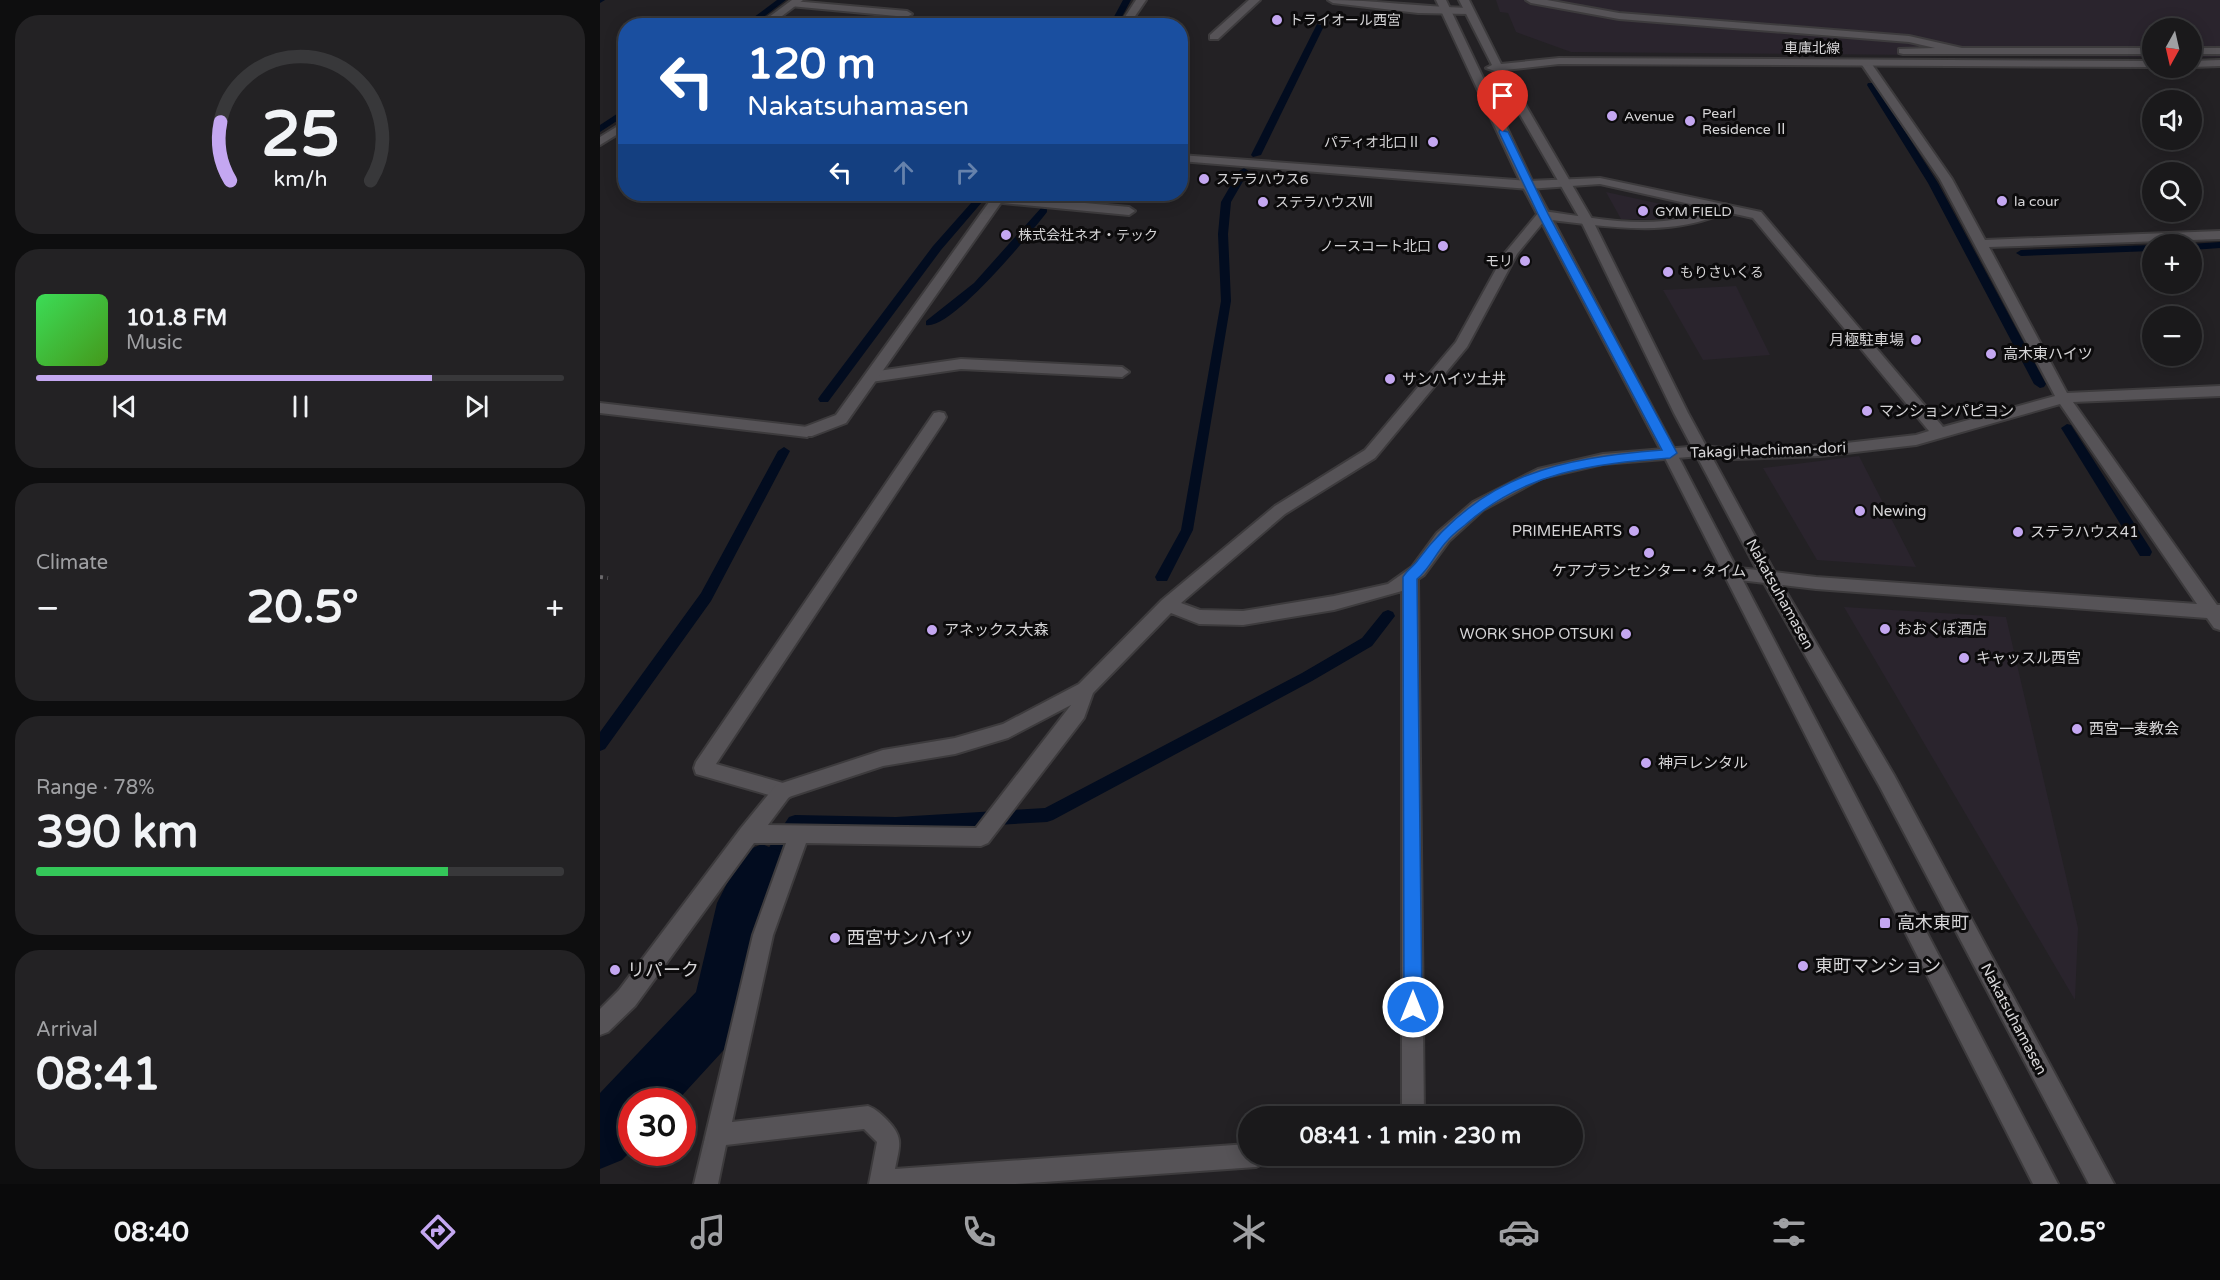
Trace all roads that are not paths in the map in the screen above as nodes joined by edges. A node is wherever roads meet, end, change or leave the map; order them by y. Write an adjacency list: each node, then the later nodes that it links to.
1 (1141, 0): 10 (street)
2 (1255, 0): 11 (street)
3 (1333, 0): 6 (street)
4 (1531, 0): 13 (street)
5 (796, 2): 8 (street); 9 (street)
6 (1443, 6): 7 (street); 22 (street)
7 (1467, 6): 21 (street, Nakatsuhamasen)
8 (907, 14)
9 (773, 18)
10 (1129, 18)
11 (1215, 37)
12 (1903, 51): 13 (street)
13 (1962, 51): 14 (street)
14 (2142, 51)
15 (2202, 51): 16 (street)
16 (2220, 51)
17 (1865, 62): 19 (street, 車庫北線); 21 (street, 車庫北線); 35 (street)
18 (2220, 63): 20 (street)
19 (2142, 64)
20 (2202, 64)
21 (1499, 67): 22 (street, 車庫北線); 26 (street, Nakatsuhamasen)
22 (1473, 70): 27 (street)
23 (618, 130): 24 (street)
24 (600, 142)
25 (1188, 159): 27 (street)
26 (1565, 182): 27 (street); 30 (street); 33 (street, Nakatsuhamasen)
27 (1528, 185): 32 (street)
28 (995, 201): 37 (street)
29 (1042, 201): 31 (street)
30 (1724, 208): 33 (street); 42 (street)
31 (1129, 211)
32 (1543, 214): 33 (street); 44 (street); 48 (street)
33 (1586, 219): 43 (street, Nakatsuhamasen)
34 (2220, 235): 35 (street)
35 (1981, 244): 39 (street)
36 (1122, 372): 37 (street)
37 (871, 377): 40 (street)
38 (2220, 391): 39 (street, Takagi Hachiman-dori)
39 (2063, 398): 42 (street, Takagi Hachiman-dori); 49 (street)
40 (600, 408)
41 (939, 417): 51 (street)
42 (1940, 435): 43 (street, Takagi Hachiman-dori)
43 (1701, 451): 44 (street, Takagi Hachiman-dori); 47 (street, Nakatsuhamasen)
44 (1670, 453): 45 (street); 46 (street, Takagi Hachiman-dori)
45 (1731, 573): 47 (street); 60 (street)
46 (1410, 577): 48 (street, Takagi Hachiman-dori); 55 (street)
47 (1769, 577): 49 (street); 61 (street, Nakatsuhamasen)
48 (1168, 605): 50 (street)
49 (2218, 616)
50 (1085, 689): 51 (street); 53 (street)
51 (783, 791): 52 (street)
52 (748, 834): 53 (street); 54 (street)
53 (800, 834): 56 (street)
54 (600, 1024)
55 (1413, 1106)
56 (717, 1135): 58 (street); 59 (street)
57 (1238, 1156): 58 (street)
58 (882, 1183)
59 (706, 1184)
60 (2046, 1184)
61 (2102, 1184)

